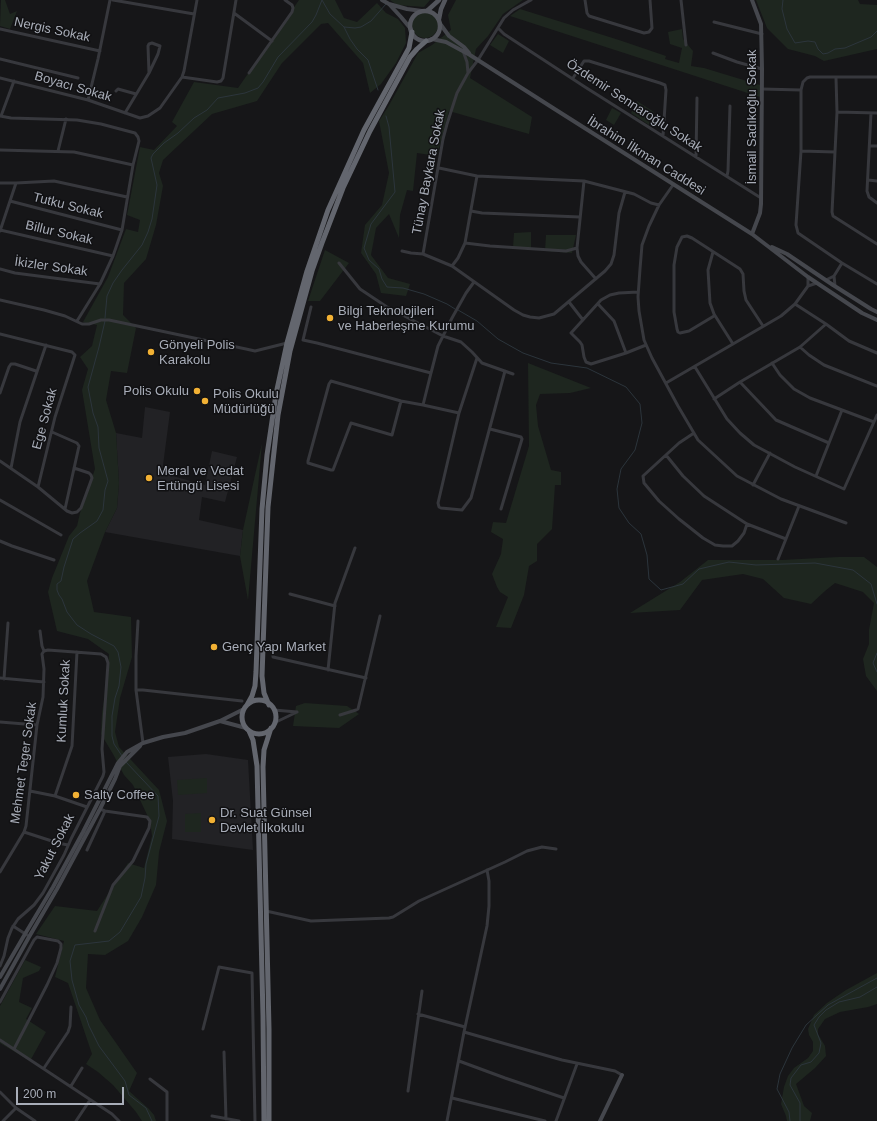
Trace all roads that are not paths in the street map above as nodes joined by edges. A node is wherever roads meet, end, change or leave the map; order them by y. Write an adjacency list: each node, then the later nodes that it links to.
1 (112, 0): 16 (street); 28 (street)
2 (197, 0): 16 (street)
3 (236, 0): 15 (street)
4 (285, 0): 25 (street)
5 (382, 0): 13 (street)
6 (439, 0): 14 (main road)
7 (445, 0): 17 (main road)
8 (531, 0): 20 (street)
9 (584, 0): 10 (street)
10 (650, 0)
11 (681, 0): 26 (street)
12 (752, 0): 23 (street, İsmail Sadıkoğlu Sokak)
13 (389, 4): 14 (street); 22 (street)
14 (425, 11): 17 (main road); 22 (main road)
15 (234, 13): 25 (street); 37 (street)
16 (194, 14): 37 (street)
17 (439, 19): 19 (main road)
18 (714, 22): 23 (street)
19 (440, 25): 24 (main road); 30 (street, İbrahim İlkman Caddesi)
20 (498, 28): 32 (street); 41 (street, Özdemir Sennaroğlu Sokak)
21 (0, 29): 28 (street, Nergis Sokak)
22 (411, 31): 24 (main road); 123 (highway)
23 (762, 34): 33 (street, İsmail Sadıkoğlu Sokak)
24 (429, 40): 27 (street, İbrahim İlkman Caddesi); 187 (highway)
25 (272, 41): 34 (street)
26 (686, 45)
27 (463, 50): 30 (street, İbrahim İlkman Caddesi); 36 (street)
28 (100, 51): 49 (street)
29 (713, 53): 33 (street)
30 (470, 55): 32 (street, İbrahim İlkman Caddesi)
31 (0, 59): 40 (street)
32 (478, 60): 36 (street, Tünay Baykara Sokak); 74 (street, İbrahim İlkman Caddesi)
33 (762, 69): 44 (street, İsmail Sadıkoğlu Sokak)
34 (249, 72)
35 (149, 73): 35 (street); 47 (street)
36 (468, 73): 66 (street, Tünay Baykara Sokak)
37 (182, 77): 52 (street, Boyacı Sokak)
38 (877, 77): 42 (street)
39 (0, 78): 43 (street, Boyacı Sokak)
40 (78, 78)
41 (573, 78): 57 (street, Özdemir Sennaroğlu Sokak); 57 (street)
42 (836, 78): 45 (street); 51 (street)
43 (14, 81): 49 (street, Boyacı Sokak); 55 (street)
44 (762, 89): 45 (street); 77 (street, İsmail Sadıkoğlu Sokak)
45 (801, 90): 62 (street)
46 (116, 91): 47 (street)
47 (136, 94): 52 (street)
48 (697, 98): 64 (street)
49 (88, 100): 52 (street, Boyacı Sokak)
50 (730, 106): 68 (street)
51 (837, 112): 53 (street); 63 (street)
52 (125, 113)
53 (871, 113): 54 (street); 58 (street)
54 (877, 113)
55 (1, 116): 56 (street)
56 (66, 119): 61 (street); 65 (street)
57 (664, 136): 64 (street, Özdemir Sennaroğlu Sokak)
58 (870, 146): 59 (street); 69 (street)
59 (877, 146)
60 (0, 150): 61 (street)
61 (58, 151): 65 (street)
62 (801, 151): 63 (street); 95 (street)
63 (835, 152): 88 (street)
64 (696, 157): 68 (street, Özdemir Sennaroğlu Sokak)
65 (133, 166): 76 (street)
66 (439, 168): 67 (street); 92 (street, Tünay Baykara Sokak)
67 (477, 176): 70 (street); 81 (street)
68 (727, 176): 77 (street, Özdemir Sennaroğlu Sokak)
69 (868, 180): 71 (street); 79 (street)
70 (584, 181): 75 (street); 82 (street)
71 (877, 181)
72 (0, 183): 73 (street)
73 (16, 184): 76 (street); 78 (street)
74 (673, 185): 80 (street); 85 (street, İbrahim İlkman Caddesi)
75 (625, 192): 80 (street); 100 (street)
76 (127, 197): 84 (street)
77 (762, 199): 85 (street, İsmail Sadıkoğlu Sokak)
78 (10, 201): 83 (street); 84 (street, Tutku Sokak)
79 (877, 203)
80 (659, 205): 108 (street)
81 (471, 211): 82 (street); 86 (street)
82 (580, 217): 89 (street)
83 (0, 230): 93 (street, Billur Sokak)
84 (122, 230): 93 (street)
85 (752, 234): 87 (street, İbrahim İlkman Caddesi)
86 (465, 243): 89 (street); 96 (street)
87 (765, 244): 99 (street, İbrahim İlkman Caddesi); 101 (street)
88 (877, 244)
89 (577, 248): 100 (street)
90 (402, 251): 92 (street)
91 (713, 252): 115 (street); 115 (street); 120 (street)
92 (423, 254): 96 (street)
93 (113, 256): 104 (street)
94 (339, 263): 122 (street)
95 (842, 263): 98 (street); 105 (street)
96 (452, 266): 102 (street)
97 (0, 269): 104 (street, İkizler Sokak)
98 (834, 276): 101 (street); 107 (street)
99 (808, 277): 103 (street, İbrahim İlkman Caddesi); 106 (street)
100 (596, 279): 110 (street)
101 (826, 280): 107 (street)
102 (474, 282): 110 (street); 122 (street)
103 (816, 283): 106 (street); 117 (street, İbrahim İlkman Caddesi)
104 (100, 284): 118 (street)
105 (877, 284)
106 (808, 286): 112 (street)
107 (835, 286): 114 (street)
108 (638, 292): 111 (street); 126 (street)
109 (0, 300): 118 (street)
110 (569, 302): 116 (street)
111 (598, 304): 116 (street); 128 (street)
112 (795, 304): 119 (street); 120 (street)
113 (311, 307): 135 (street)
114 (877, 312)
115 (714, 316): 124 (street)
116 (582, 320): 128 (street)
117 (877, 320)
118 (77, 321): 123 (street)
119 (826, 324): 127 (street); 129 (street)
120 (763, 326): 124 (street)
121 (0, 334): 125 (street)
122 (444, 336): 130 (street); 135 (street)
123 (287, 343): 186 (highway)
124 (733, 344): 132 (street)
125 (46, 345): 134 (street); 149 (street, Ege Sokak)
126 (646, 345): 128 (street); 138 (street)
127 (800, 346): 131 (street); 139 (street)
128 (626, 353)
129 (877, 353)
130 (478, 358): 133 (street); 145 (street)
131 (772, 363): 137 (street); 144 (street)
132 (695, 367): 138 (street); 141 (street)
133 (505, 371): 136 (street); 148 (street)
134 (36, 372): 140 (street); 155 (street)
135 (431, 373): 143 (street)
136 (514, 374)
137 (740, 382): 141 (street); 151 (street)
138 (666, 383): 150 (street)
139 (877, 386)
140 (0, 393)
141 (714, 399): 152 (street)
142 (400, 401): 142 (street); 143 (street)
143 (423, 405): 145 (street)
144 (842, 410): 147 (street); 151 (street)
145 (459, 413): 148 (street)
146 (877, 415): 147 (street)
147 (874, 422): 157 (street)
148 (490, 429): 163 (street)
149 (52, 432): 156 (street); 159 (street, Ege Sokak)
150 (694, 432): 153 (street); 158 (street)
151 (829, 444): 157 (street)
152 (770, 453): 157 (street); 158 (street)
153 (666, 455): 165 (street); 165 (street)
154 (0, 461): 155 (street)
155 (11, 468): 159 (street)
156 (74, 468): 162 (street); 162 (street)
157 (816, 476)
158 (753, 485): 161 (street)
159 (38, 487): 162 (street)
160 (0, 500): 166 (street)
161 (799, 506): 164 (street); 167 (street)
162 (64, 509)
163 (501, 509)
164 (846, 523)
165 (747, 524): 167 (street)
166 (61, 535)
167 (786, 539): 170 (street)
168 (0, 541): 171 (street)
169 (355, 548): 173 (street)
170 (778, 559)
171 (54, 560)
172 (290, 594): 173 (street)
173 (335, 606): 181 (street)
174 (380, 616): 183 (street)
175 (138, 621): 185 (street)
176 (8, 623): 182 (street)
177 (40, 631): 179 (street, Mehmet Teger Sokak)
178 (272, 645): 181 (street)
179 (44, 651): 180 (street); 184 (street, Mehmet Teger Sokak)
180 (77, 652): 199 (street, Kumluk Sokak); 200 (street, Yakut Sokak)
181 (328, 670): 183 (street)
182 (2, 678): 184 (street)
183 (366, 678): 189 (street)
184 (44, 682): 193 (street, Mehmet Teger Sokak)
185 (136, 690): 186 (street); 196 (street)
186 (244, 705): 187 (highway); 190 (street); 195 (highway)
187 (269, 705): 188 (highway)
188 (274, 710): 194 (highway); 194 (street)
189 (340, 715)
190 (220, 721): 195 (street); 196 (street)
191 (0, 722): 192 (street); 193 (street)
192 (0, 725)
193 (37, 725): 198 (street, Mehmet Teger Sokak)
194 (272, 726): 195 (highway); 209 (highway)
195 (248, 730): 249 (highway)
196 (143, 743): 197 (street)
197 (119, 765): 201 (street); 212 (street)
198 (30, 791): 199 (street); 203 (street, Mehmet Teger Sokak)
199 (56, 796): 200 (street)
200 (87, 807): 204 (street, Yakut Sokak)
201 (100, 810): 202 (street); 213 (street)
202 (105, 811): 205 (street); 211 (street)
203 (24, 832): 204 (street); 207 (street, Mehmet Teger Sokak)
204 (68, 845): 210 (street, Yakut Sokak)
205 (87, 850)
206 (556, 850): 208 (street)
207 (1, 870)
208 (487, 870): 209 (street); 221 (street)
209 (266, 911): 250 (highway)
210 (13, 926): 212 (street); 214 (street, Yakut Sokak)
211 (94, 930)
212 (25, 934): 213 (street); 215 (street)
213 (29, 937): 216 (street)
214 (0, 966)
215 (0, 977)
216 (0, 988)
217 (422, 991): 220 (street)
218 (0, 1002): 225 (street)
219 (71, 1007): 229 (street)
220 (418, 1014): 221 (street); 234 (street)
221 (465, 1027): 223 (street)
222 (203, 1029): 248 (street)
223 (464, 1032): 227 (street); 228 (street)
224 (0, 1040): 225 (street)
225 (14, 1049): 229 (street)
226 (224, 1052): 241 (street)
227 (459, 1061): 236 (street); 237 (street)
228 (577, 1064): 231 (street); 237 (street)
229 (44, 1068): 233 (street)
230 (82, 1068): 233 (street)
231 (622, 1075): 254 (street)
232 (150, 1080): 246 (street)
233 (71, 1086): 238 (street)
234 (408, 1091)
235 (0, 1092): 239 (street)
236 (452, 1098): 251 (street); 252 (street)
237 (564, 1098): 253 (street)
238 (90, 1100): 244 (street); 245 (street)
239 (16, 1108): 242 (street); 243 (street)
240 (212, 1116): 241 (street)
241 (226, 1119): 247 (street)
242 (3, 1121)
243 (35, 1121)
244 (76, 1121)
245 (119, 1121)
246 (167, 1121)
247 (239, 1121)
248 (255, 1121)
249 (264, 1121)
250 (269, 1121)
251 (447, 1121)
252 (546, 1121)
253 (556, 1121)
254 (600, 1121)

